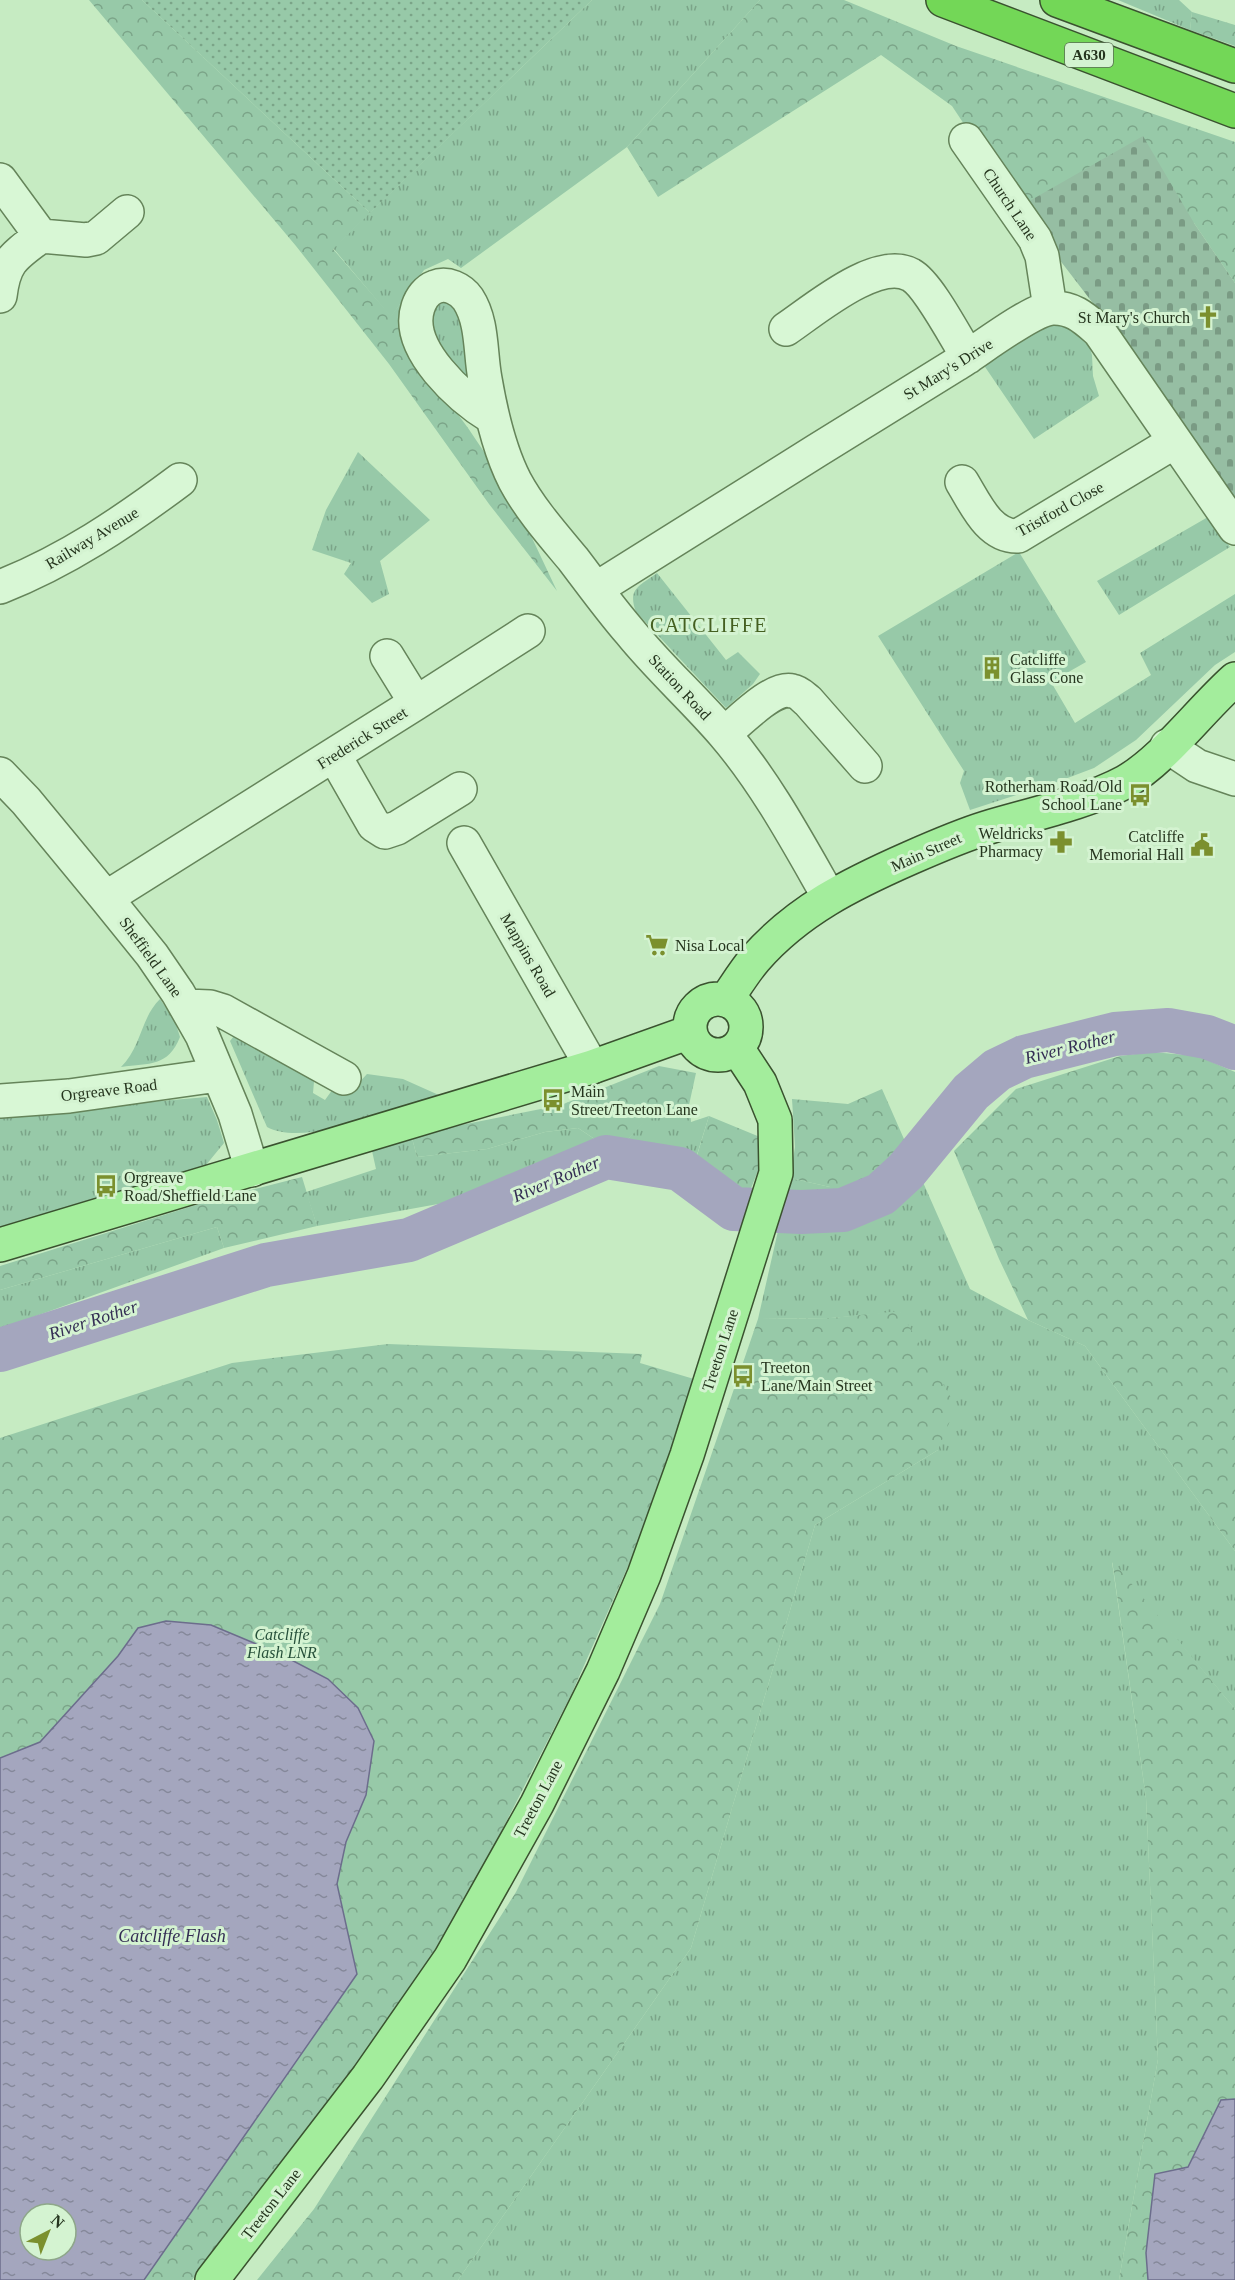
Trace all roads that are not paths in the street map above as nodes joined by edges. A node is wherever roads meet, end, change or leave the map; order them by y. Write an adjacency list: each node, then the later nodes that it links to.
1 (943, 0): 4 (highway, A630)
2 (1057, 0): 3 (highway, A630)
3 (1235, 66)
4 (1235, 111)
5 (966, 140): 10 (street, Church Lane)
6 (0, 180): 8 (street)
7 (127, 213): 8 (street)
8 (41, 236): 9 (street)
9 (0, 296)
10 (1050, 308): 12 (street, St Mary's Drive); 14 (street)
11 (786, 329): 12 (street)
12 (968, 357): 19 (street, St Mary's Drive)
13 (494, 418): 19 (street, Station Road)
14 (1174, 442): 16 (street, Tristford Close); 17 (street)
15 (180, 480): 18 (street, Railway Avenue)
16 (962, 482)
17 (1235, 528)
18 (0, 587)
19 (596, 589): 24 (street, Station Road)
20 (528, 631): 23 (street, Frederick Street)
21 (387, 656): 23 (street)
22 (1235, 680): 25 (main road, Main Street)
23 (416, 703): 26 (street, Frederick Street)
24 (724, 734): 27 (street); 33 (street, Station Road)
25 (1167, 746): 29 (street); 33 (main road, Main Street)
26 (334, 755): 30 (street); 32 (street, Frederick Street)
27 (864, 765)
28 (0, 774): 32 (street, Sheffield Lane)
29 (1235, 779)
30 (460, 789)
31 (464, 843): 38 (street, Mappins Road)
32 (106, 897): 35 (street, Sheffield Lane)
33 (829, 897): 34 (main road, Main Street)
34 (726, 1000): 36 (main road); 37 (main road)
35 (186, 1006): 39 (street, Sheffield Lane); 40 (street)
36 (690, 1032): 37 (main road); 38 (main road)
37 (737, 1048): 44 (main road, Treeton Lane)
38 (592, 1067): 42 (main road)
39 (218, 1075): 41 (street, Orgreave Road); 42 (street, Sheffield Lane)
40 (344, 1078)
41 (0, 1101)
42 (252, 1170): 43 (main road)
43 (0, 1245)
44 (212, 2280)

